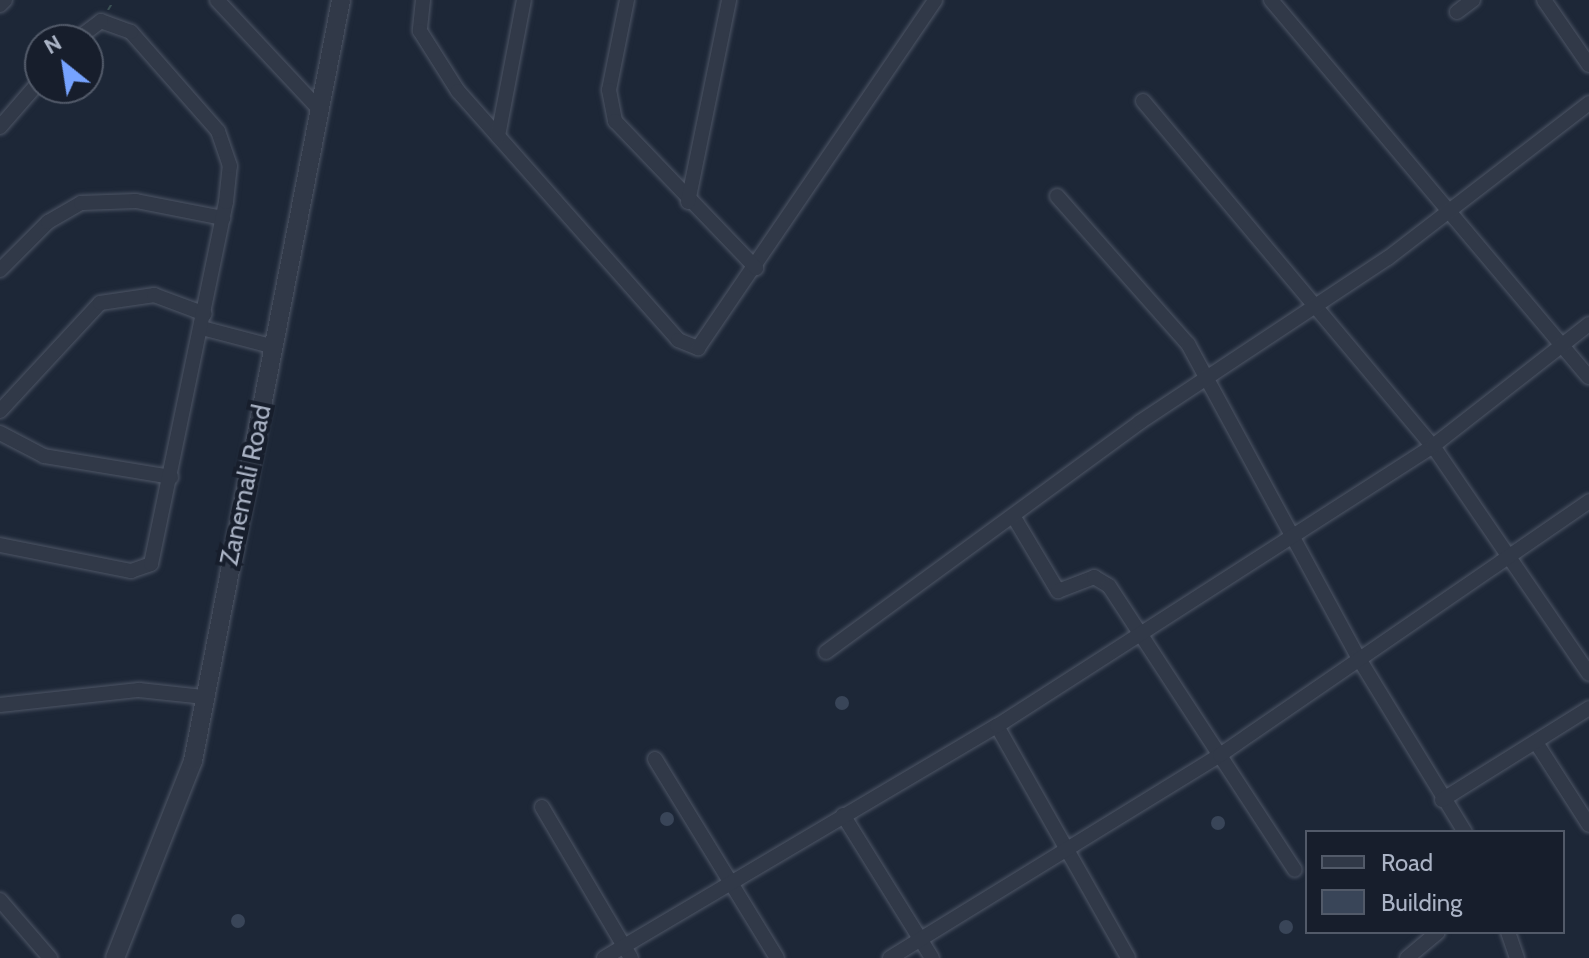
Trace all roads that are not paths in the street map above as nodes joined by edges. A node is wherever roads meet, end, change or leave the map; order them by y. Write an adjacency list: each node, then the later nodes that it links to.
1 (5, 0): 12 (street)
2 (217, 0): 19 (street)
3 (341, 0): 19 (street, Zanemali Road)
4 (423, 0): 21 (street)
5 (524, 0): 21 (street)
6 (627, 0): 23 (street)
7 (729, 0): 23 (street)
8 (935, 0): 26 (street)
9 (1271, 0): 24 (street)
10 (1473, 0): 13 (street)
11 (1544, 0): 15 (street)
12 (0, 5)
13 (1457, 12)
14 (97, 24): 25 (street)
15 (1589, 65)
16 (24, 99): 20 (street)
17 (1143, 101): 28 (street)
18 (1589, 103): 24 (street)
19 (320, 110): 32 (street, Zanemali Road)
20 (0, 127)
21 (498, 136): 26 (street)
22 (1057, 196): 33 (street)
23 (688, 202): 26 (street)
24 (1450, 207): 28 (street); 31 (street)
25 (223, 218): 27 (street); 29 (street)
26 (756, 268)
27 (0, 270)
28 (1315, 302): 33 (street); 37 (street)
29 (204, 321): 32 (street); 35 (street); 38 (street)
30 (1589, 324): 31 (street)
31 (1564, 344): 34 (street); 37 (street)
32 (275, 347): 48 (street, Zanemali Road)
33 (1207, 376): 40 (street); 41 (street)
34 (1589, 377)
35 (0, 411)
36 (0, 433): 38 (street)
37 (1433, 446): 41 (street); 43 (street)
38 (171, 477): 42 (street)
39 (1589, 501): 43 (street)
40 (1015, 519): 44 (street); 45 (street)
41 (1291, 534): 44 (street); 46 (street)
42 (0, 545)
43 (1511, 554): 46 (street); 47 (street)
44 (1140, 632): 51 (street); 53 (street)
45 (826, 652)
46 (1358, 657): 53 (street); 55 (street)
47 (1589, 674)
48 (203, 697): 49 (street); 69 (street, Zanemali Road)
49 (0, 705)
50 (1589, 708): 52 (street)
51 (997, 726): 57 (street); 60 (street)
52 (1537, 744): 55 (street); 58 (street)
53 (1220, 755): 60 (street); 61 (street)
54 (655, 759): 62 (street)
55 (1442, 800): 59 (street)
56 (542, 807): 67 (street)
57 (843, 815): 62 (street); 66 (street)
58 (1589, 825)
59 (1464, 830)
60 (1066, 849): 66 (street); 74 (street)
61 (1295, 870)
62 (733, 882): 67 (street); 71 (street)
63 (0, 900): 68 (street)
64 (1436, 934): 75 (street)
65 (1509, 934): 76 (street)
66 (920, 938): 72 (street); 73 (street)
67 (628, 952): 70 (street)
68 (48, 957)
69 (115, 958)
70 (604, 958)
71 (777, 958)
72 (890, 958)
73 (932, 958)
74 (1128, 958)
75 (1407, 958)
76 (1517, 958)

